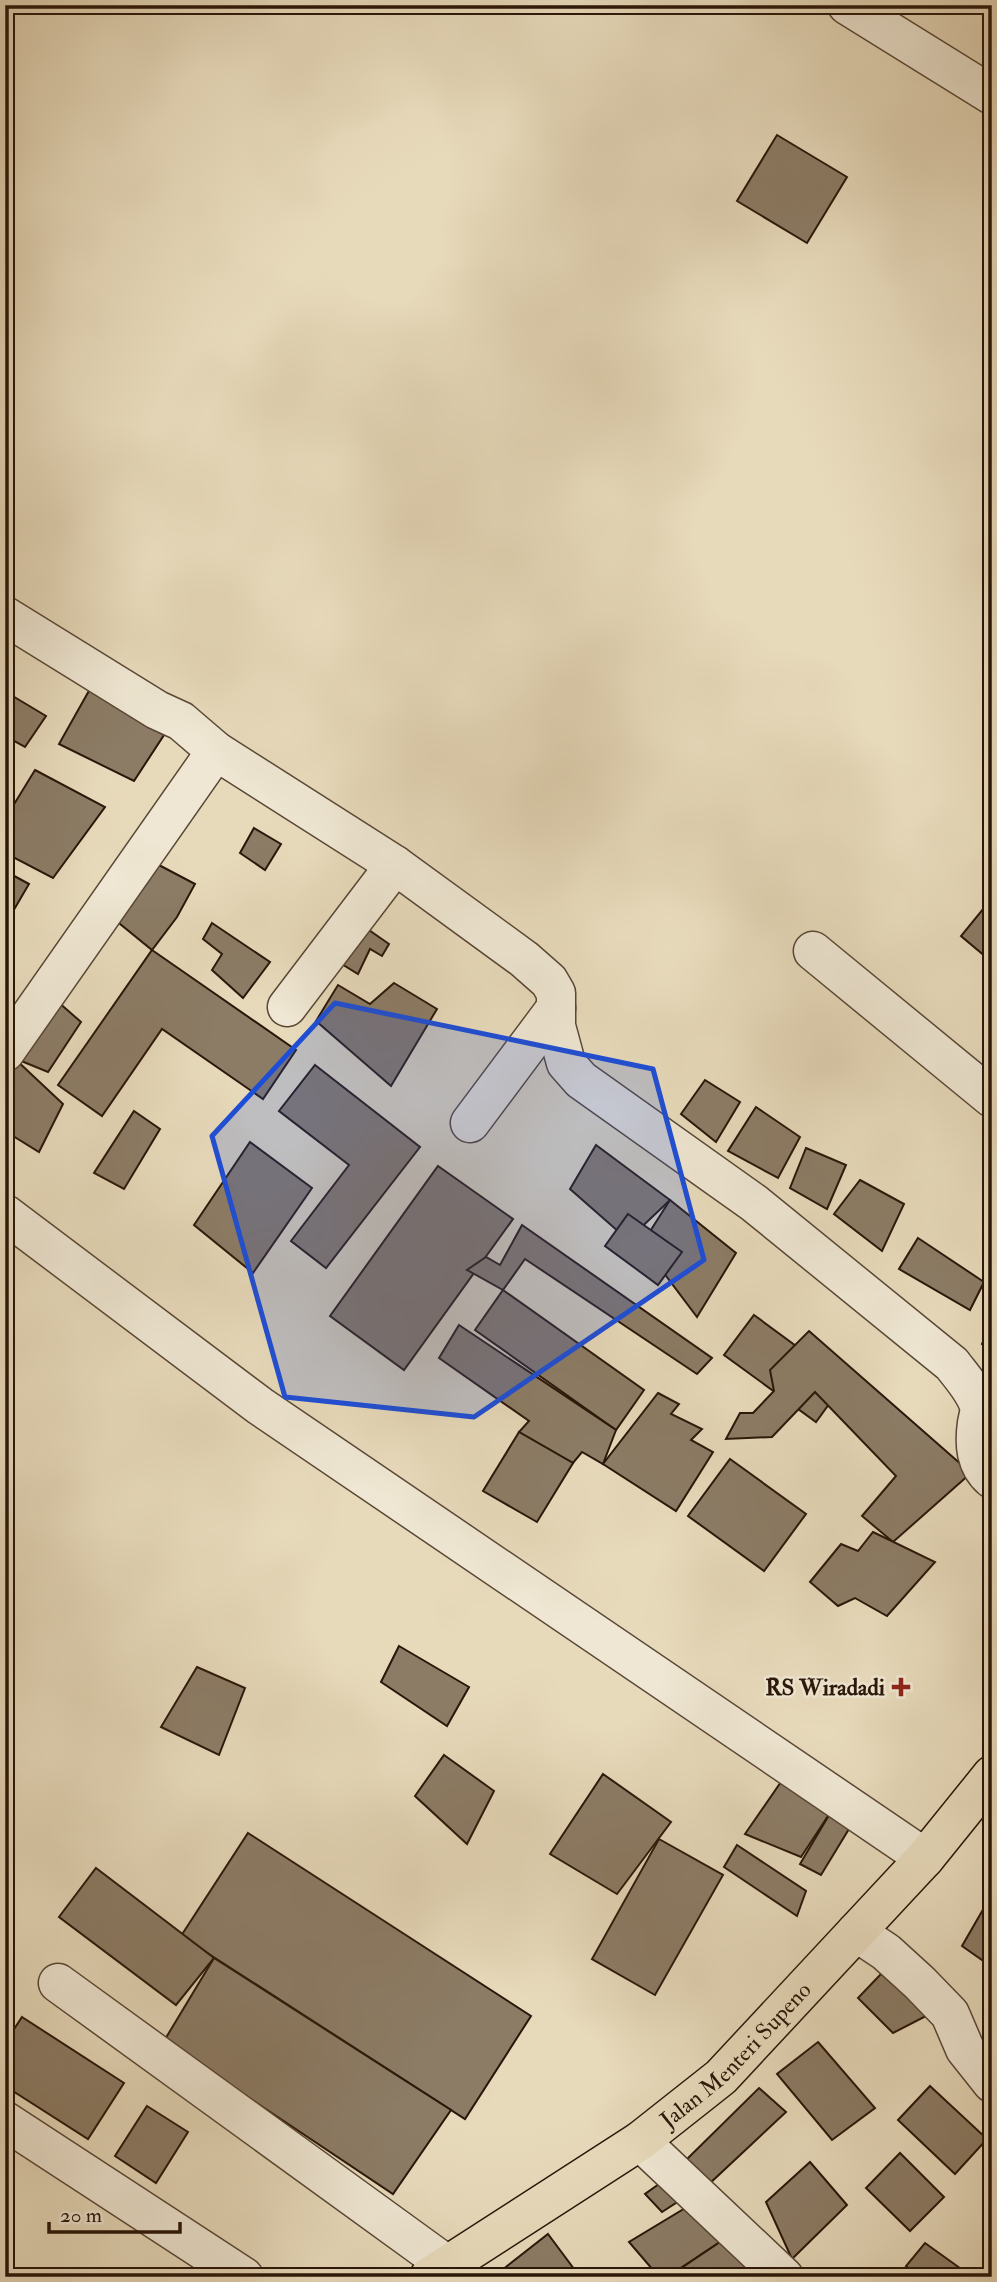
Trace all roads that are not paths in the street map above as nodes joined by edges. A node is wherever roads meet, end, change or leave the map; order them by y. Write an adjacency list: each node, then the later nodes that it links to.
1 (847, 5): 2 (street)
2 (992, 95)
3 (5, 616): 4 (street)
4 (216, 751): 5 (street); 9 (street)
5 (395, 865): 7 (street); 8 (street)
6 (813, 951): 10 (street)
7 (287, 1007)
8 (556, 1008): 11 (street); 13 (street)
9 (5, 1052)
10 (992, 1098)
11 (470, 1123)
12 (5, 1214): 15 (street)
13 (992, 1479)
14 (992, 1775): 15 (main road, Jalan Menteri Supeno)
15 (925, 1858): 16 (main road, Jalan Menteri Supeno)
16 (856, 1932): 18 (street); 20 (main road, Jalan Menteri Supeno)
17 (58, 1983): 21 (street)
18 (992, 2083)
19 (5, 2121): 22 (street)
20 (640, 2141): 21 (main road, Jalan Menteri Supeno); 23 (street)
21 (438, 2271)
22 (244, 2277)
23 (784, 2277)

